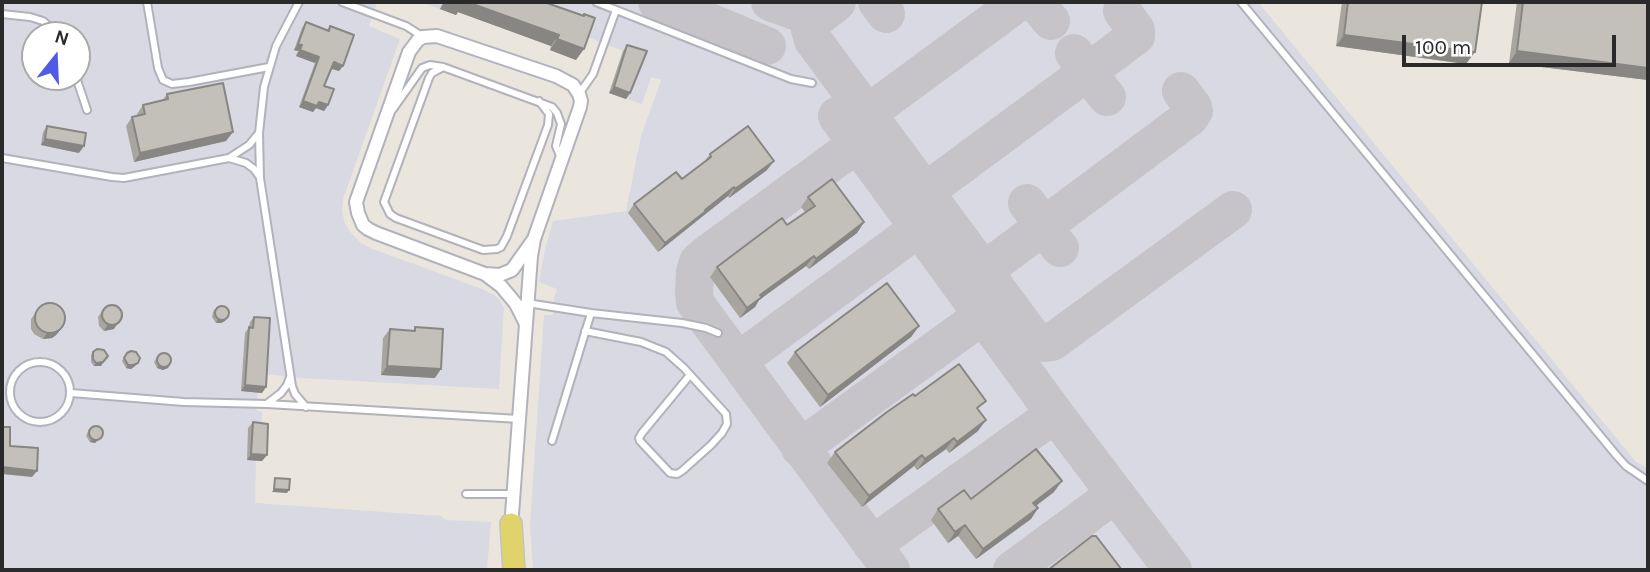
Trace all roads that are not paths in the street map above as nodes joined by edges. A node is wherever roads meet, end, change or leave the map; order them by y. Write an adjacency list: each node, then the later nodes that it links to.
1 (146, 2): 10 (lane)
2 (299, 2): 10 (lane)
3 (342, 2): 9 (lane)
4 (596, 2): 6 (lane)
5 (1241, 2): 36 (lane)
6 (616, 10): 12 (lane); 14 (lane)
7 (2, 13): 8 (lane)
8 (43, 21)
9 (424, 37): 14 (street); 17 (street)
10 (268, 67): 18 (lane)
11 (443, 67): 15 (lane); 15 (lane); 17 (lane)
12 (812, 83)
13 (81, 91): 16 (lane)
14 (579, 94): 21 (street)
15 (538, 101): 21 (lane)
16 (87, 110)
17 (384, 120): 24 (street)
18 (259, 133): 20 (lane); 22 (lane)
19 (2, 158): 20 (lane)
20 (229, 158): 22 (lane)
21 (562, 160): 23 (street)
22 (260, 178): 30 (lane)
23 (534, 239): 24 (street); 25 (street)
24 (485, 274): 25 (street)
25 (522, 304): 26 (lane); 34 (street)
26 (591, 313): 27 (lane); 28 (lane)
27 (585, 331): 29 (lane); 35 (lane)
28 (718, 333)
29 (690, 375): 29 (lane)
30 (290, 377): 32 (lane); 33 (lane)
31 (71, 393): 31 (lane); 32 (lane)
32 (267, 404): 33 (lane)
33 (306, 407): 34 (lane)
34 (519, 419): 38 (street)
35 (552, 441)
36 (1648, 481)
37 (467, 494): 38 (lane)
38 (513, 494): 39 (street)
39 (511, 524): 40 (street); 41 (main road)
40 (508, 570)
41 (514, 570)

